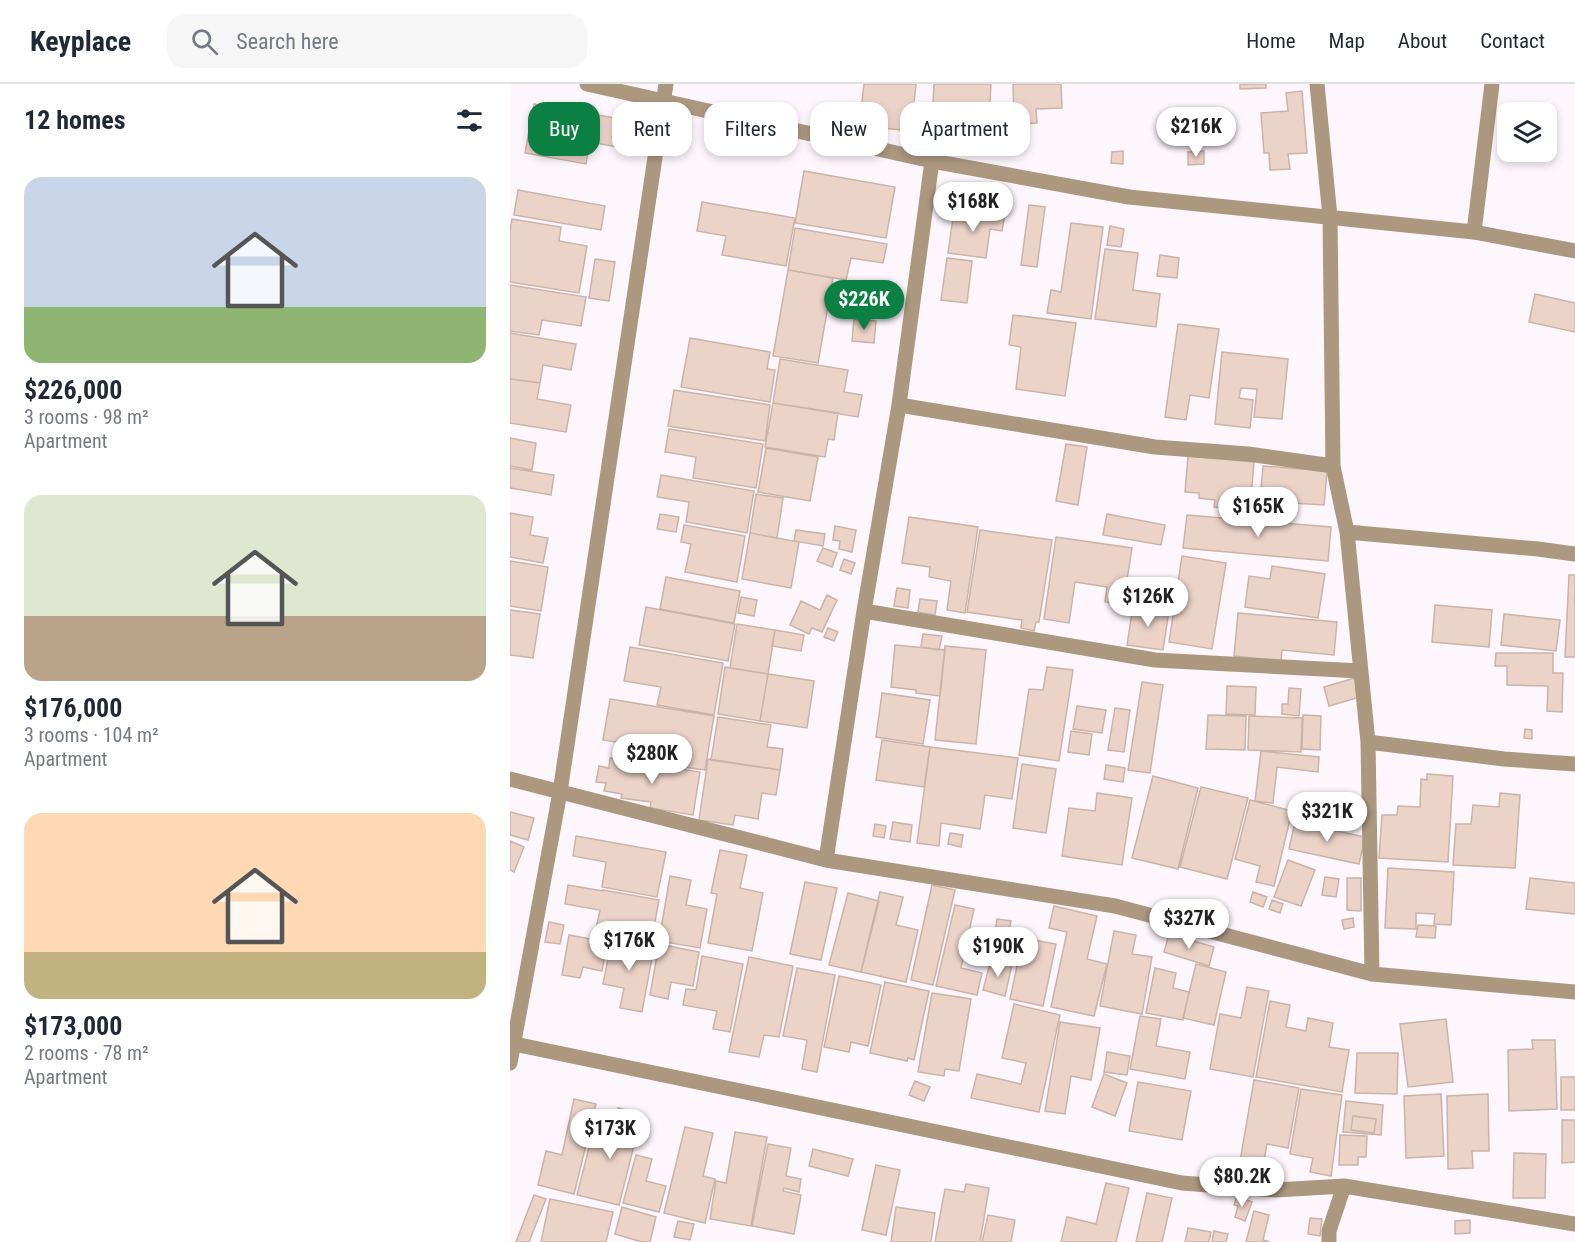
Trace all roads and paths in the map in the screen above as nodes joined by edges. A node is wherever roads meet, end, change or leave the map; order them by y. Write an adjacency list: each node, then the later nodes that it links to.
1 (587, 84): 5 (street)
2 (666, 84): 5 (street)
3 (1317, 84): 7 (street)
4 (1492, 84): 8 (street)
5 (664, 100): 6 (street); 19 (street)
6 (932, 161): 7 (street); 10 (street)
7 (1330, 217): 8 (street); 11 (street)
8 (1474, 232): 9 (street)
9 (1575, 251)
10 (899, 405): 11 (street); 14 (street)
11 (1333, 466): 12 (street)
12 (1347, 532): 13 (street); 15 (street)
13 (1575, 554)
14 (864, 612): 15 (street); 20 (street)
15 (1360, 670): 16 (street)
16 (1368, 742): 17 (street); 21 (street)
17 (1575, 764)
18 (510, 779): 19 (street)
19 (560, 792): 20 (street); 23 (street)
20 (826, 860): 21 (street)
21 (1372, 974): 22 (street)
22 (1575, 992)
23 (512, 1044): 24 (street); 25 (street)
24 (510, 1063)
25 (1344, 1186): 26 (street); 27 (street)
26 (1575, 1224)
27 (1329, 1242)

